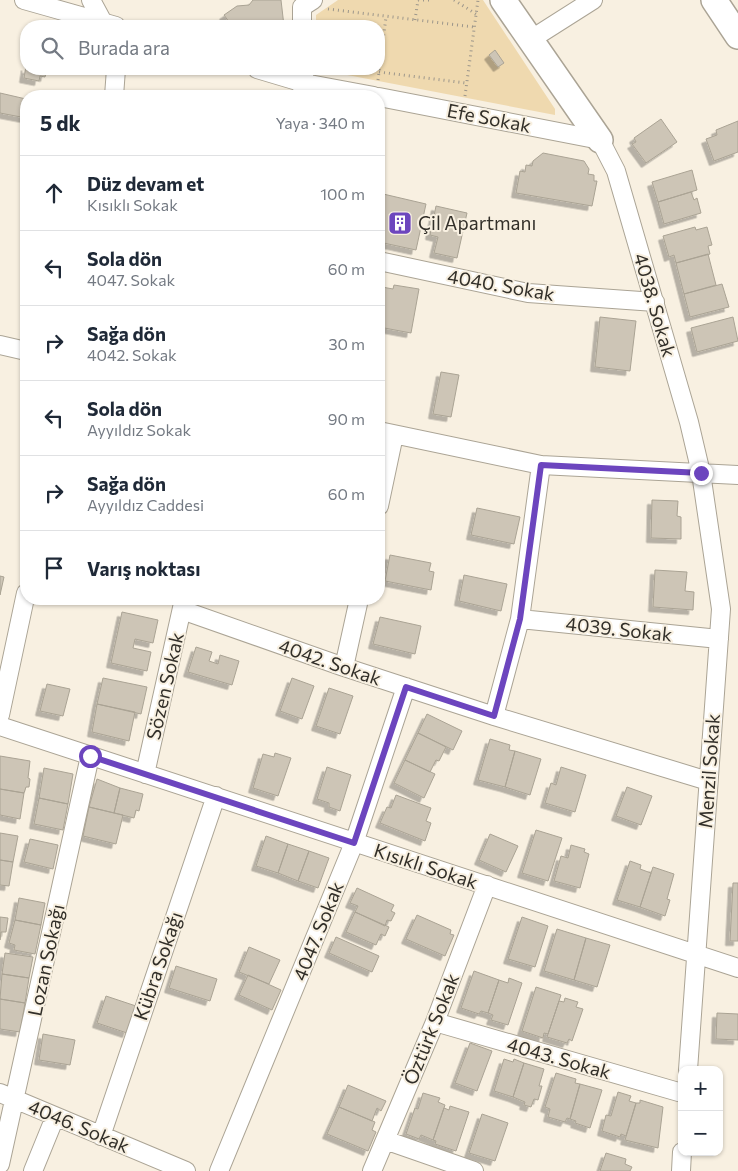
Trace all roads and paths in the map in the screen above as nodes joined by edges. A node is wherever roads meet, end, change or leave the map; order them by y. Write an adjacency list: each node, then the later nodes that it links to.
1 (24, 0): 13 (street)
2 (91, 0): 14 (street)
3 (417, 0): 4 (path); 16 (path)
4 (430, 0)
5 (454, 0): 11 (path)
6 (478, 0): 11 (path)
7 (503, 0): 20 (main road)
8 (593, 0): 20 (street)
9 (714, 0): 19 (main road)
10 (309, 4): 12 (path); 15 (street)
11 (476, 14): 18 (path)
12 (386, 17): 16 (path); 17 (path)
13 (91, 20)
14 (105, 20)
15 (304, 20)
16 (415, 20): 18 (path)
17 (385, 25)
18 (474, 26): 26 (path)
19 (738, 36)
20 (530, 40): 32 (main road)
21 (385, 73): 26 (path)
22 (116, 75): 27 (street)
23 (277, 75): 25 (street, Efe Sokak)
24 (379, 75): 29 (path)
25 (303, 83): 28 (street, Efe Sokak)
26 (466, 83): 31 (path)
27 (114, 90)
28 (368, 90)
29 (377, 90)
30 (385, 93): 32 (street, Efe Sokak)
31 (465, 97)
32 (600, 140): 34 (street, 4038. Sokak)
33 (385, 262): 34 (street, 4040. Sokak)
34 (655, 302): 39 (street, 4038. Sokak)
35 (0, 345): 36 (street)
36 (20, 350)
37 (386, 433): 38 (street)
38 (541, 465): 39 (street); 45 (street)
39 (701, 473): 40 (street); 46 (street, Menzil Sokak)
40 (738, 475)
41 (23, 605): 49 (street)
42 (183, 605): 53 (street, Sözen Sokak)
43 (186, 605): 47 (street, 4042. Sokak)
44 (358, 605): 47 (street)
45 (520, 619): 46 (street, 4039. Sokak); 50 (street)
46 (719, 639): 54 (street, Menzil Sokak)
47 (344, 667): 48 (street, 4042. Sokak)
48 (406, 687): 50 (street, 4042. Sokak); 56 (street, 4047. Sokak)
49 (0, 715)
50 (494, 716): 54 (street, 4042. Sokak)
51 (0, 726): 52 (street, Kısıklı Sokak)
52 (90, 756): 53 (street, Kısıklı Sokak); 63 (street, Lozan Sokağı)
53 (145, 774): 55 (street, Kısıklı Sokak)
54 (708, 781): 58 (street, Menzil Sokak)
55 (216, 796): 56 (street, Kısıklı Sokak); 65 (street, Kübra Sokağı)
56 (354, 843): 57 (street, Kısıklı Sokak); 71 (street, 4047. Sokak)
57 (487, 886): 58 (street, Kısıklı Sokak); 60 (street, Öztürk Sokak)
58 (696, 954): 59 (street, Kısıklı Sokak); 61 (street, Menzil Sokak)
59 (738, 968)
60 (435, 1022): 62 (street, 4043. Sokak); 66 (street, Öztürk Sokak)
61 (688, 1066)
62 (678, 1092)
63 (8, 1096): 64 (street, 4046. Sokak); 68 (street, Lozan Sokağı)
64 (55, 1117): 65 (street, 4046. Sokak); 69 (street)
65 (101, 1136): 70 (street, 4046. Sokak)
66 (385, 1140): 72 (street, Öztürk Sokak); 73 (street)
67 (682, 1156): 74 (street)
68 (0, 1164)
69 (33, 1171)
70 (186, 1171)
71 (220, 1171)
72 (372, 1171)
73 (474, 1171)
74 (681, 1171)

